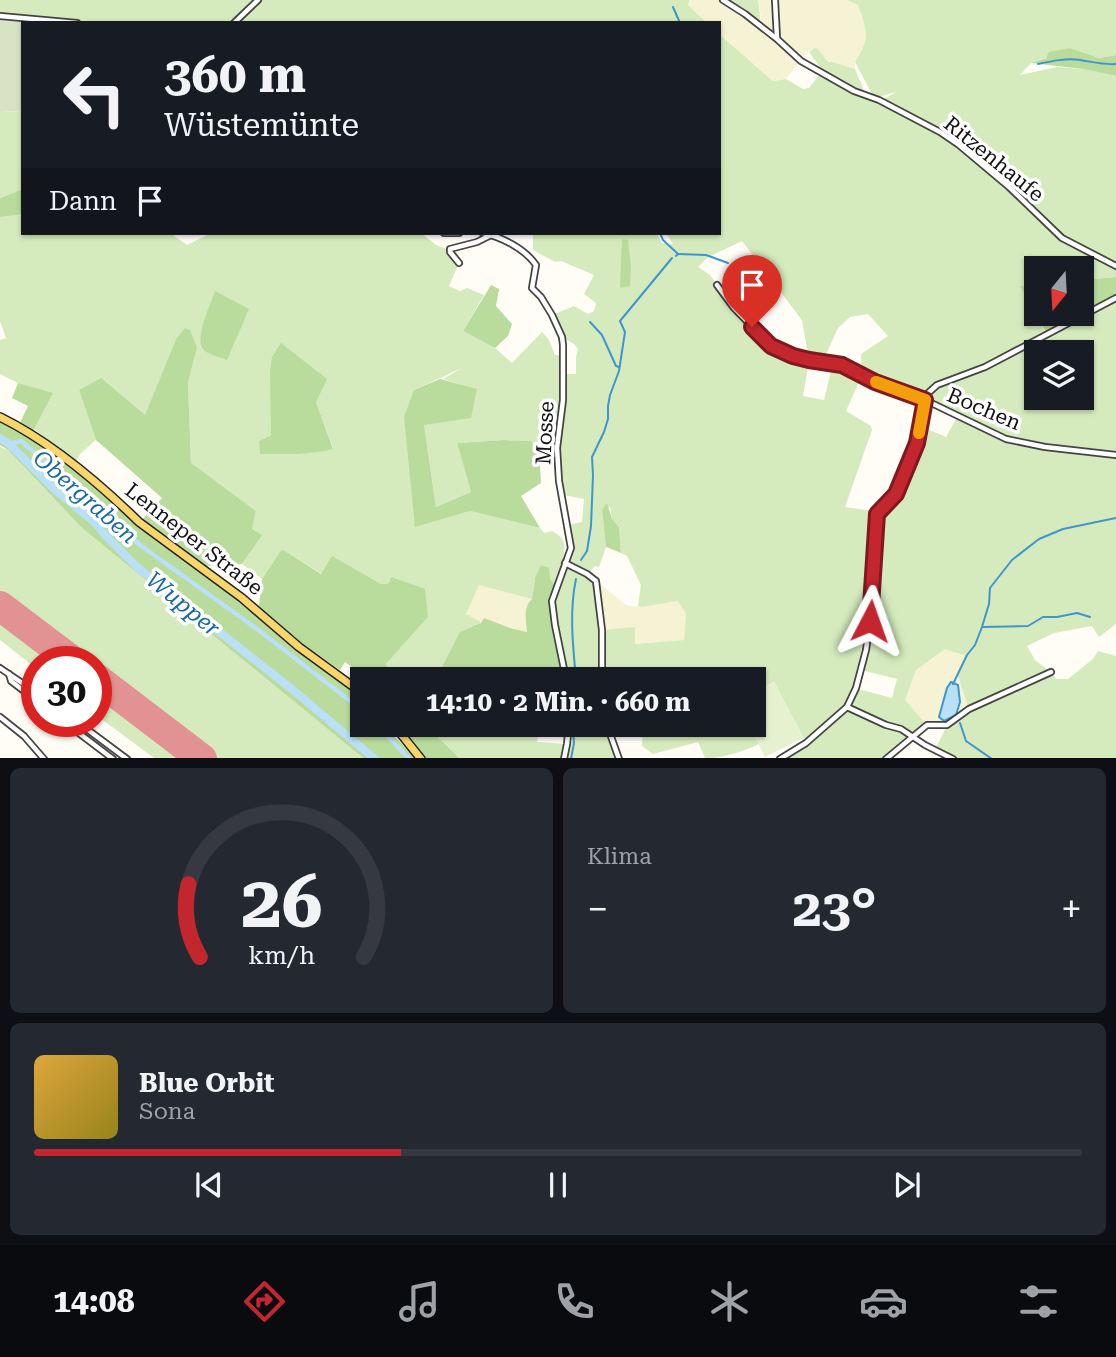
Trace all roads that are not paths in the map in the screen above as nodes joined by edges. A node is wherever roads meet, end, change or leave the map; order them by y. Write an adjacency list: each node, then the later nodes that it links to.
1 (258, 0): 6 (street)
2 (723, 0): 7 (street, Ritzenhaufe)
3 (775, 0): 7 (street)
4 (0, 16): 5 (street)
5 (55, 21)
6 (236, 21)
7 (777, 39): 11 (street, Ritzenhaufe)
8 (489, 235): 10 (street)
9 (493, 235): 17 (street, Mosse)
10 (459, 264)
11 (1116, 266)
12 (717, 285): 14 (street, Bochen)
13 (1116, 298): 14 (street)
14 (925, 400): 16 (street, Bochen); 26 (street)
15 (0, 416): 24 (main road, Lenneper Straße)
16 (1116, 455)
17 (565, 563): 18 (street, Mosse); 19 (street)
18 (565, 667)
19 (602, 667)
20 (0, 668): 22 (street)
21 (1051, 671): 28 (street)
22 (9, 673): 23 (street); 25 (street)
23 (21, 682)
24 (350, 684)
25 (21, 689)
26 (847, 707): 28 (street); 40 (street)
27 (0, 717): 34 (street)
28 (913, 736): 41 (street); 42 (street)
29 (85, 737): 35 (street)
30 (98, 737): 36 (street)
31 (404, 737): 37 (main road)
32 (568, 737): 38 (street)
33 (611, 737): 39 (street)
34 (44, 758)
35 (113, 758)
36 (127, 758)
37 (421, 758)
38 (564, 758)
39 (619, 758)
40 (780, 758)
41 (886, 758)
42 (953, 758)

